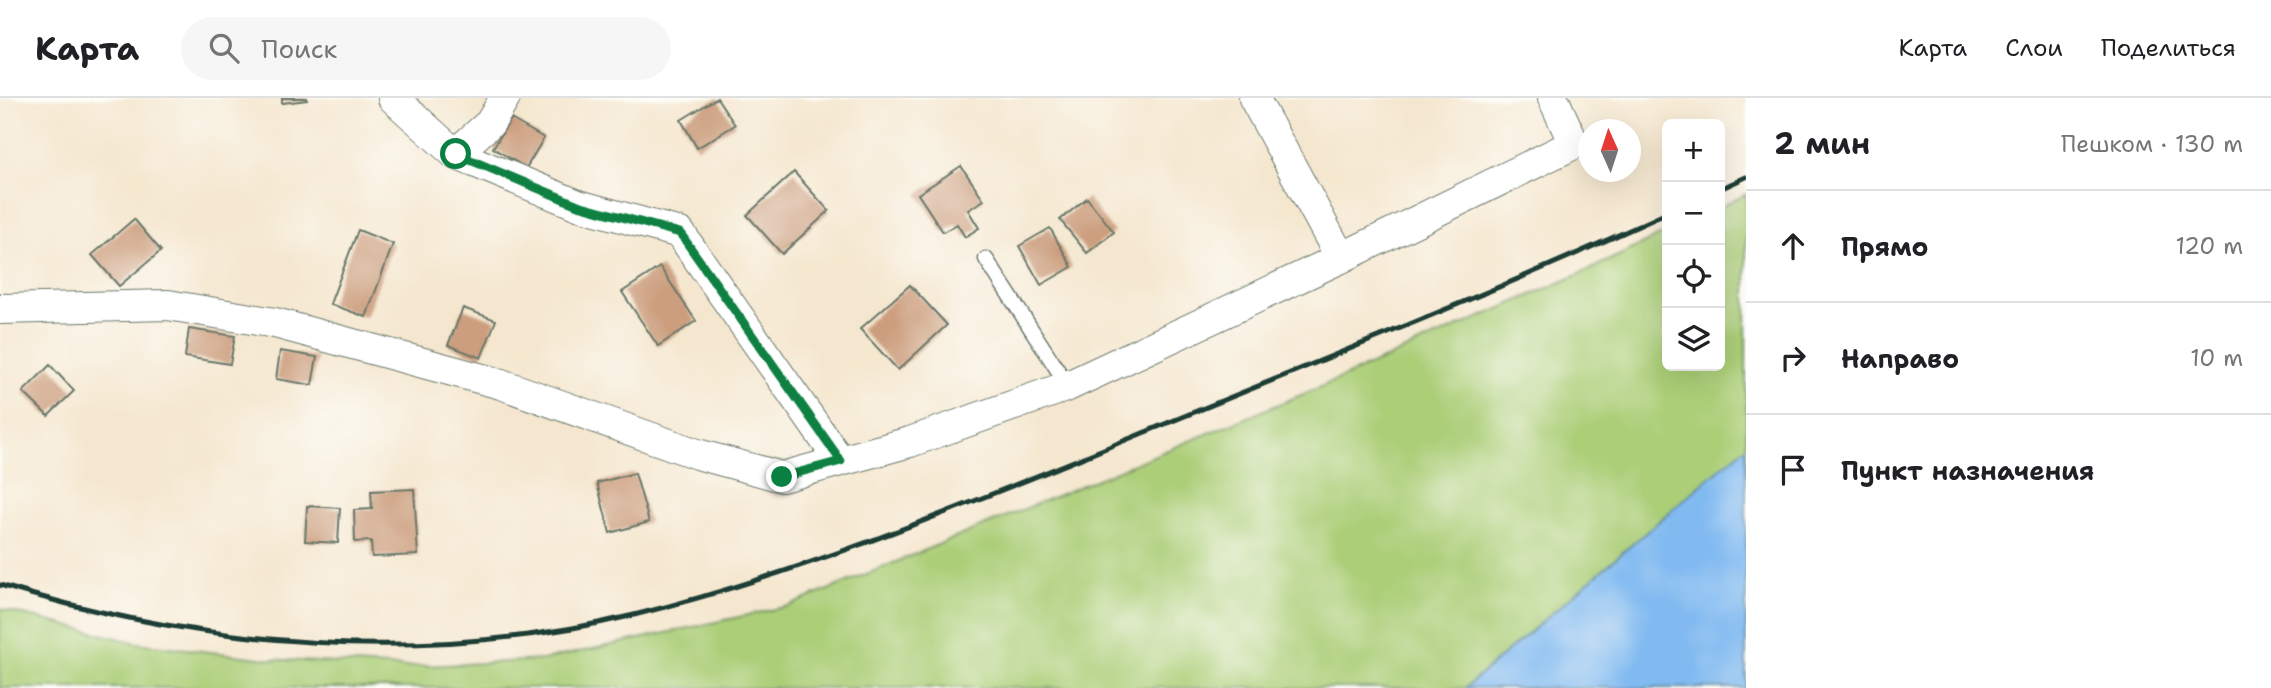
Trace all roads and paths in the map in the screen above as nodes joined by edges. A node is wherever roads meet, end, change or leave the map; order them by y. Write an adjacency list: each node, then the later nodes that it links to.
1 (393, 98): 5 (street)
2 (505, 98): 5 (street)
3 (1254, 98): 6 (street)
4 (1553, 98): 6 (street)
5 (456, 154): 10 (street)
6 (1340, 258): 9 (street)
7 (986, 260): 9 (lane)
8 (0, 309): 10 (street)
9 (1068, 386): 10 (street)
10 (841, 461)

